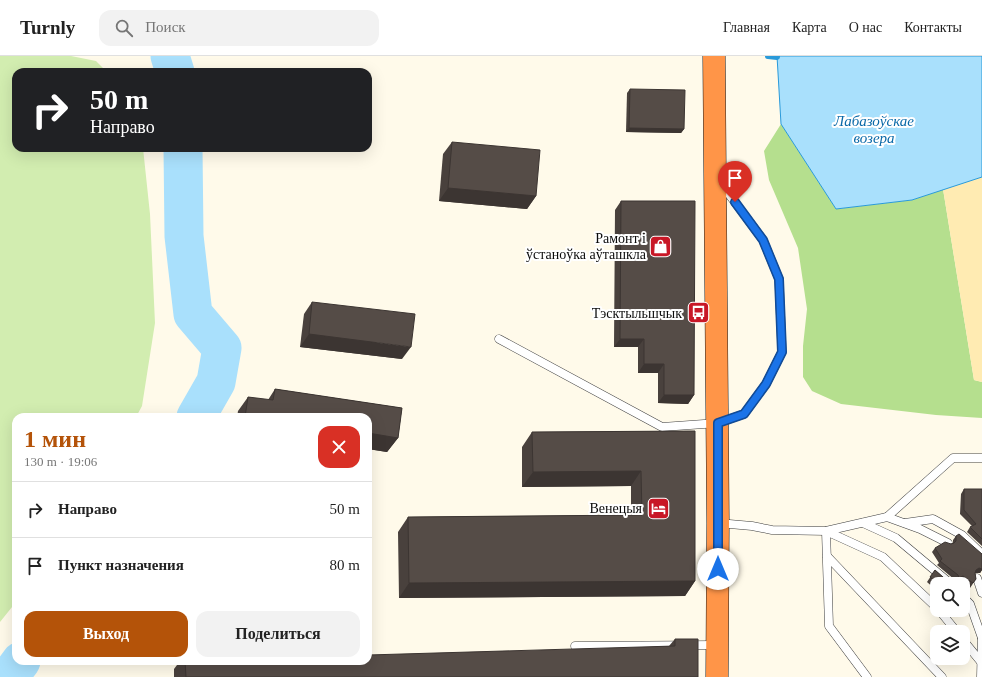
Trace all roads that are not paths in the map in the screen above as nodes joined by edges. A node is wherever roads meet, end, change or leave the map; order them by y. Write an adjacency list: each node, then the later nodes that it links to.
1 (714, 56): 2 (highway)
2 (716, 177): 4 (highway); 4 (lane)
3 (500, 339): 4 (lane)
4 (718, 423): 7 (highway)
5 (982, 458): 6 (lane)
6 (888, 518): 8 (lane); 9 (lane)
7 (718, 523): 10 (lane); 22 (highway)
8 (863, 523): 10 (lane); 14 (lane)
9 (903, 523): 11 (lane); 12 (lane)
10 (826, 531): 13 (lane); 17 (lane)
11 (948, 543)
12 (982, 554)
13 (827, 556): 27 (lane); 28 (lane)
14 (943, 577)
15 (977, 578): 16 (lane)
16 (982, 592)
17 (930, 601)
18 (970, 604): 21 (lane)
19 (945, 617): 20 (lane)
20 (951, 625)
21 (982, 638): 25 (lane)
22 (718, 645): 23 (lane); 26 (highway)
23 (575, 646)
24 (970, 649): 25 (lane)
25 (981, 662): 29 (lane)
26 (717, 677)
27 (867, 677)
28 (942, 677)
29 (981, 677)

